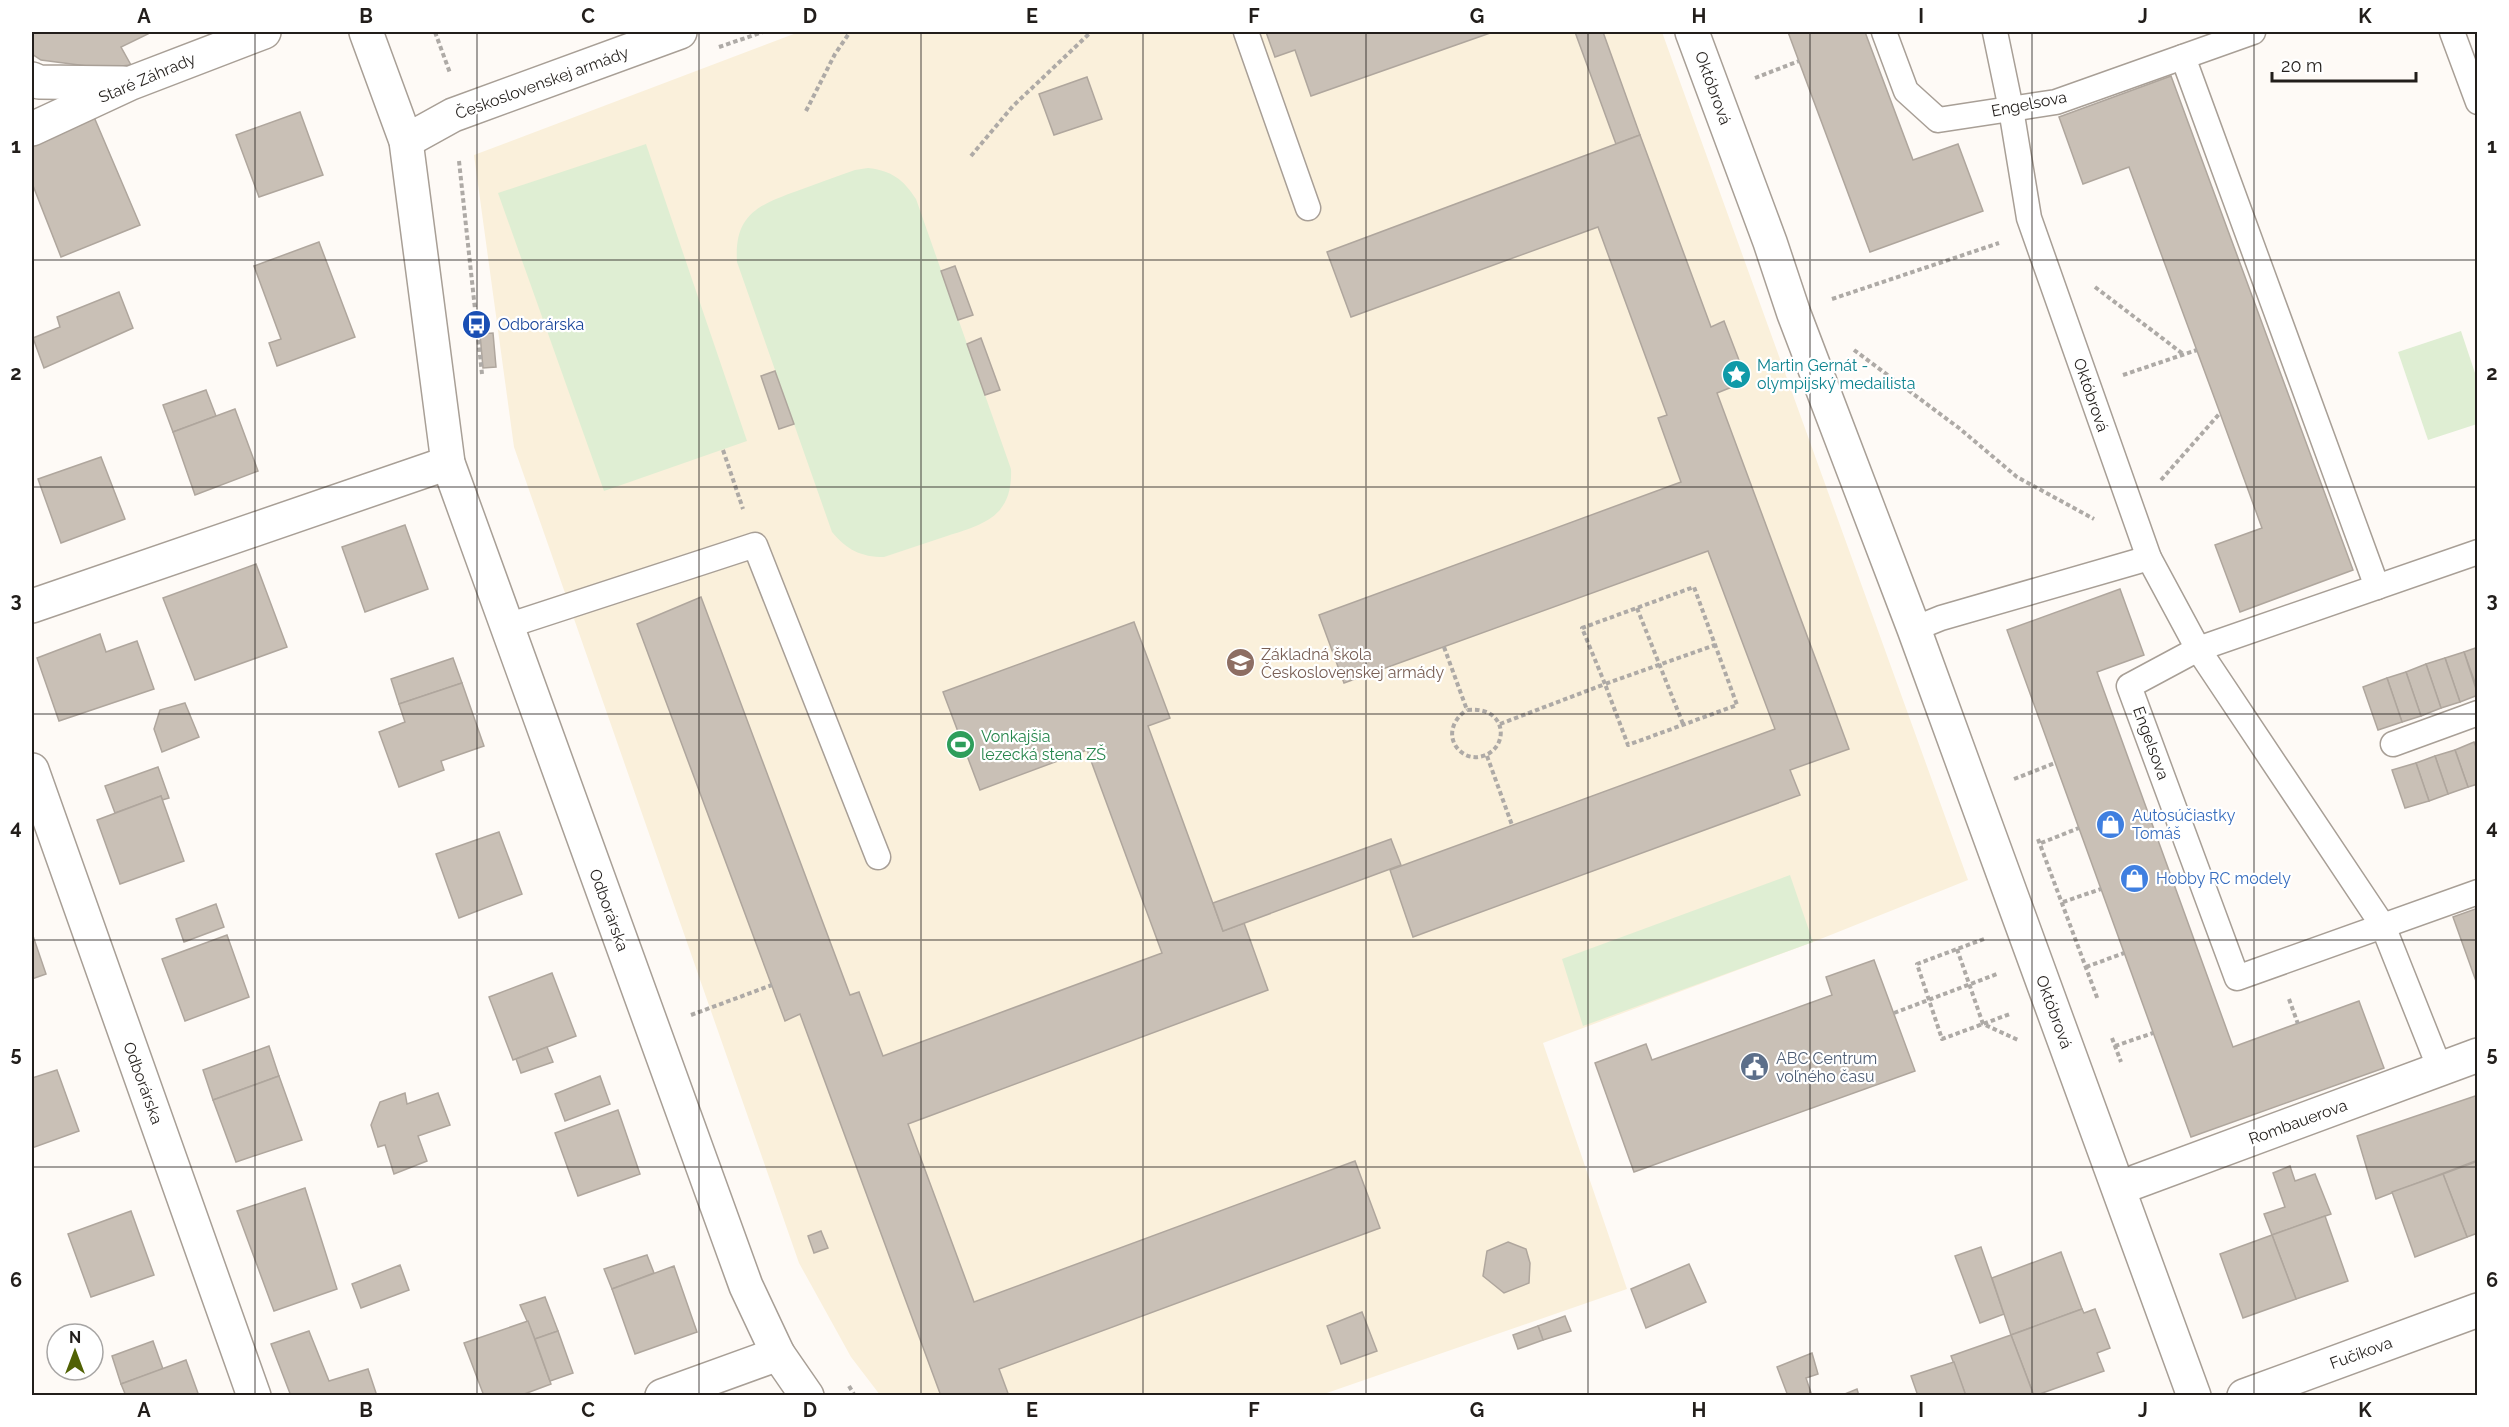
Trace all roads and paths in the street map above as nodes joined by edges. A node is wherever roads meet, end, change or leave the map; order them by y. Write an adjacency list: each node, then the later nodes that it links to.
1 (264, 32): 17 (street, Staré Záhrady)
2 (366, 32): 23 (street, Odborárska)
3 (435, 32): 21 (path)
4 (850, 32): 20 (path)
5 (1091, 32): 24 (path)
6 (1246, 32): 25 (lane)
7 (1692, 32): 28 (street, Októbrová)
8 (1884, 32): 19 (lane, Engelsova)
9 (1995, 32): 19 (lane, Októbrová)
10 (2253, 32): 13 (lane, Engelsova)
11 (2452, 32): 18 (lane)
12 (669, 33): 21 (street, Československej armády)
13 (2183, 57): 19 (lane, Engelsova); 41 (lane)
14 (1799, 61): 16 (path)
15 (32, 79): 17 (street)
16 (1752, 80)
17 (131, 83): 22 (street, Staré Záhrady)
18 (2478, 102)
19 (2011, 109): 26 (lane, Októbrová)
20 (806, 111)
21 (453, 115): 23 (street, Československej armády); 32 (path)
22 (32, 129)
23 (406, 141): 36 (street, Odborárska)
24 (971, 156)
25 (1308, 208)
26 (2034, 231): 28 (path); 33 (lane, Októbrová)
27 (2092, 284): 31 (path)
28 (1794, 314): 45 (street, Októbrová)
29 (1850, 348): 40 (path)
30 (2197, 350): 31 (path)
31 (2183, 354): 33 (path)
32 (483, 383)
33 (2089, 387): 37 (lane, Októbrová)
34 (2220, 413): 37 (path)
35 (723, 450): 38 (path)
36 (448, 463): 42 (street); 44 (street, Odborárska)
37 (2133, 513): 40 (lane, Októbrová)
38 (755, 545): 44 (lane); 62 (lane)
39 (2478, 552): 41 (lane, Engelsova)
40 (2147, 553): 45 (lane); 48 (lane, Októbrová)
41 (2377, 587): 48 (lane, Engelsova)
42 (32, 606)
43 (1637, 608): 46 (path); 49 (path); 53 (path)
44 (507, 626): 86 (street, Odborárska)
45 (1914, 629): 84 (street, Októbrová)
46 (1715, 645): 49 (path); 53 (path)
47 (1444, 646): 50 (path)
48 (2198, 649): 66 (lane, Októbrová); 66 (lane, Engelsova)
49 (1605, 684): 52 (path); 53 (path)
50 (1467, 710): 52 (path); 55 (path)
51 (2478, 713): 54 (lane)
52 (1500, 724): 55 (path)
53 (1684, 724)
54 (2393, 744)
55 (1487, 756): 59 (path)
56 (2055, 763): 58 (path)
57 (32, 770): 88 (street, Odborárska)
58 (2012, 779)
59 (1512, 825)
60 (2079, 828): 61 (path)
61 (2041, 843)
62 (878, 857)
63 (2101, 889): 65 (path)
64 (2478, 892): 66 (lane, Engelsova)
65 (2063, 902)
66 (2383, 926): 83 (lane, Októbrová)
67 (1989, 938): 68 (path)
68 (1957, 949): 73 (path); 74 (path)
69 (2124, 953): 70 (path)
70 (2086, 967)
71 (2001, 972): 73 (path)
72 (772, 984): 77 (path)
73 (1970, 984): 74 (path); 78 (path)
74 (1929, 999): 76 (path); 78 (path)
75 (2015, 1012): 78 (path)
76 (1894, 1013)
77 (688, 1016)
78 (1983, 1024): 80 (path)
79 (2153, 1033): 81 (path)
80 (2023, 1042)
81 (2115, 1046)
82 (2478, 1055): 83 (street, Rombauerova)
83 (2440, 1069): 84 (street, Rombauerova)
84 (2119, 1188): 92 (street, Októbrová)
85 (2478, 1310): 93 (street, Fučíkova)
86 (778, 1354): 89 (street); 90 (street, Odborárska)
87 (844, 1378): 91 (path)
88 (254, 1395)
89 (662, 1395)
90 (807, 1395)
91 (855, 1395)
92 (2194, 1395)
93 (2244, 1395)

